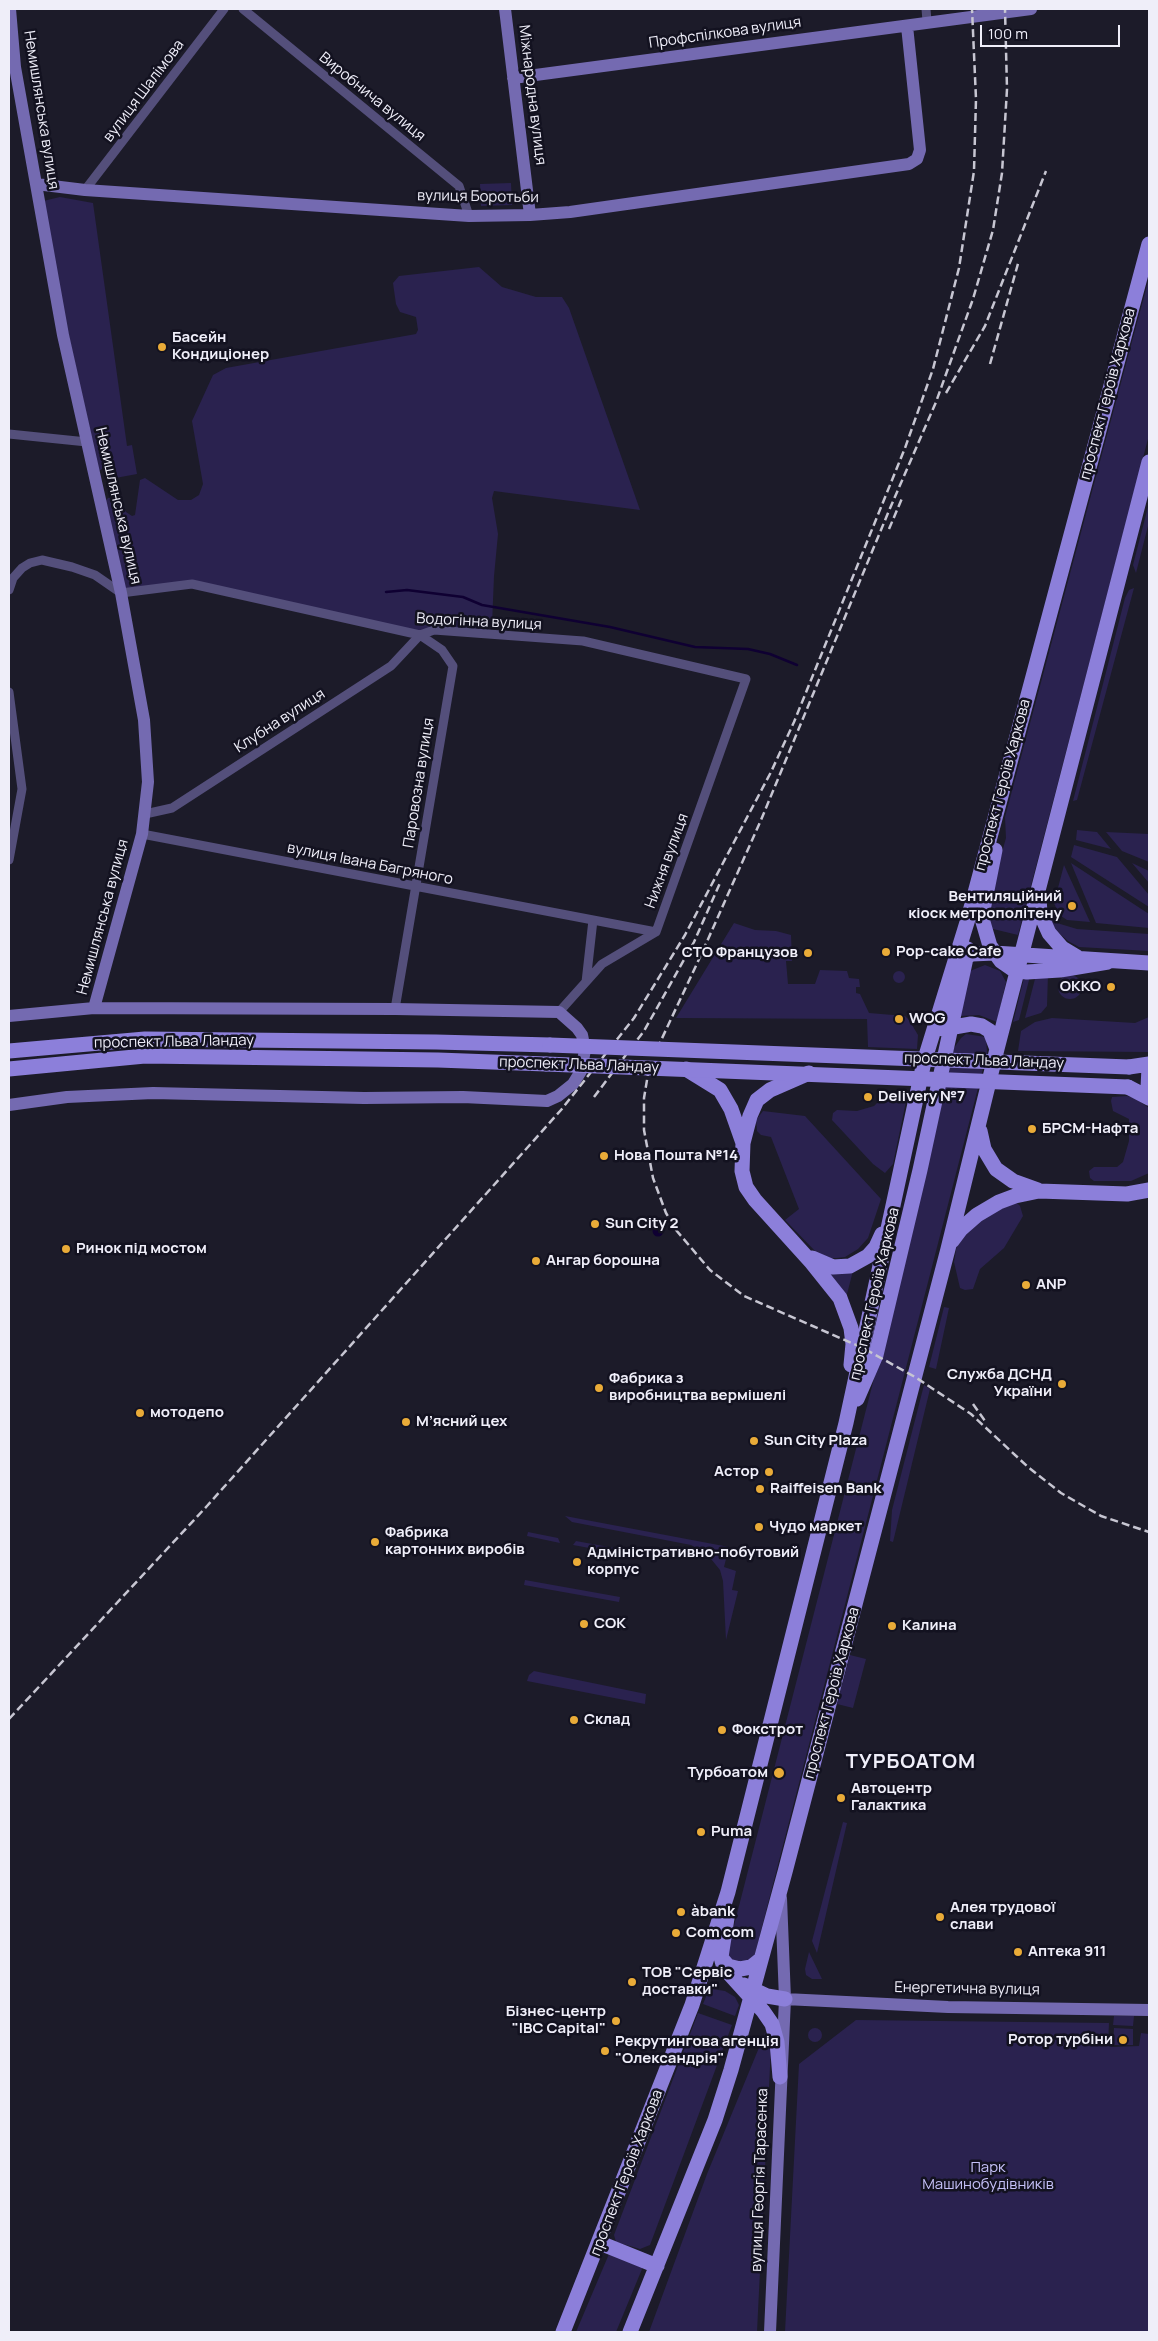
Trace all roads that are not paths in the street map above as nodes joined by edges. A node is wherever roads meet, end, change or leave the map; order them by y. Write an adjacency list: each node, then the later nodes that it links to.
1 (10, 9): 9 (street, Немишлянська вулиця)
2 (224, 9): 10 (street, вулиця Шалімова)
3 (243, 9): 12 (street, Виробнича вулиця)
4 (505, 9): 8 (street, Міжнародна вулиця)
5 (1031, 9): 6 (street, Профспілкова вулиця)
6 (926, 15): 7 (street, Профспілкова вулиця)
7 (907, 26): 8 (street, Профспілкова вулиця); 11 (street, вулиця Боротьби)
8 (513, 78): 11 (street, Міжнародна вулиця)
9 (36, 184): 10 (street, вулиця Боротьби); 15 (street, Немишлянська вулиця)
10 (85, 190): 12 (street, вулиця Боротьби)
11 (530, 215): 12 (street, вулиця Боротьби)
12 (469, 216)
13 (1149, 244): 23 (main road, проспект Героїв Харкова)
14 (9, 434): 15 (street)
15 (87, 442): 18 (street, Немишлянська вулиця)
16 (1149, 462): 26 (main road, проспект Героїв Харкова)
17 (9, 590): 18 (street)
18 (121, 593): 19 (street, Водогінна вулиця); 22 (street, Немишлянська вулиця)
19 (420, 635): 20 (street, Водогінна вулиця); 22 (street, Клубна вулиця); 27 (street, Паровозна вулиця)
20 (746, 679): 29 (street, Нижня вулиця)
21 (9, 692): 25 (street)
22 (145, 814): 24 (street, Немишлянська вулиця)
23 (994, 821): 30 (main road); 35 (main road, проспект Героїв Харкова); 35 (main road)
24 (142, 834): 27 (street, вулиця Івана Багряного); 37 (street, Немишлянська вулиця)
25 (9, 860)
26 (1040, 880): 31 (main road, проспект Героїв Харкова); 32 (main road)
27 (416, 887): 28 (street, вулиця Івана Багряного); 38 (street, Паровозна вулиця)
28 (593, 920): 29 (street, вулиця Івана Багряного); 36 (street)
29 (656, 932): 36 (street, Нижня вулиця)
30 (995, 955): 31 (main road); 35 (main road)
31 (1020, 961): 32 (main road); 33 (main road); 43 (main road, проспект Героїв Харкова)
32 (1091, 961): 33 (main road)
33 (1108, 962): 34 (main road)
34 (1149, 963)
35 (958, 969): 41 (main road); 42 (main road, проспект Героїв Харкова)
36 (586, 982): 39 (street, Нижня вулиця)
37 (94, 1008): 38 (street); 40 (street)
38 (395, 1009): 39 (street)
39 (559, 1012): 50 (street)
40 (9, 1016)
41 (959, 1026): 42 (main road); 43 (main road); 60 (main road)
42 (928, 1048): 53 (main road, проспект Героїв Харкова)
43 (997, 1049): 51 (main road, проспект Героїв Харкова)
44 (9, 1051): 45 (main road, проспект Льва Ландау, bridge)
45 (1149, 1066): 49 (main road)
46 (9, 1069): 47 (main road, проспект Льва Ландау, bridge)
47 (686, 1069): 48 (main road, проспект Льва Ландау, bridge); 52 (main road)
48 (809, 1073): 49 (main road, проспект Льва Ландау, bridge); 52 (main road)
49 (1149, 1091)
50 (9, 1105)
51 (980, 1121): 55 (main road); 58 (main road, проспект Героїв Харкова)
52 (743, 1143): 59 (main road)
53 (899, 1183): 59 (main road); 60 (main road, проспект Героїв Харкова)
54 (1149, 1183): 57 (main road)
55 (1039, 1190): 57 (main road); 58 (main road)
56 (1149, 1190): 57 (main road)
57 (1127, 1194)
58 (948, 1249): 61 (main road, проспект Героїв Харкова)
59 (802, 1252): 60 (main road)
60 (846, 1423): 62 (main road, проспект Героїв Харкова)
61 (780, 1888): 64 (main road, проспект Героїв Харкова); 66 (street, вулиця Георгія Тарасенка)
62 (728, 1892): 63 (main road); 69 (main road, проспект Героїв Харкова)
63 (721, 1957): 64 (main road); 65 (main road)
64 (761, 1959): 65 (main road, проспект Героїв Харкова)
65 (752, 1994): 66 (main road); 68 (main road); 70 (main road, проспект Героїв Харкова)
66 (785, 1999): 67 (street, Енергетична вулиця); 68 (street, вулиця Георгія Тарасенка)
67 (1149, 2010)
68 (780, 2077): 73 (street, вулиця Георгія Тарасенка)
69 (600, 2243): 70 (main road); 71 (main road, проспект Героїв Харкова)
70 (657, 2266): 72 (main road, проспект Героїв Харкова)
71 (563, 2332)
72 (630, 2332)
73 (770, 2332)

